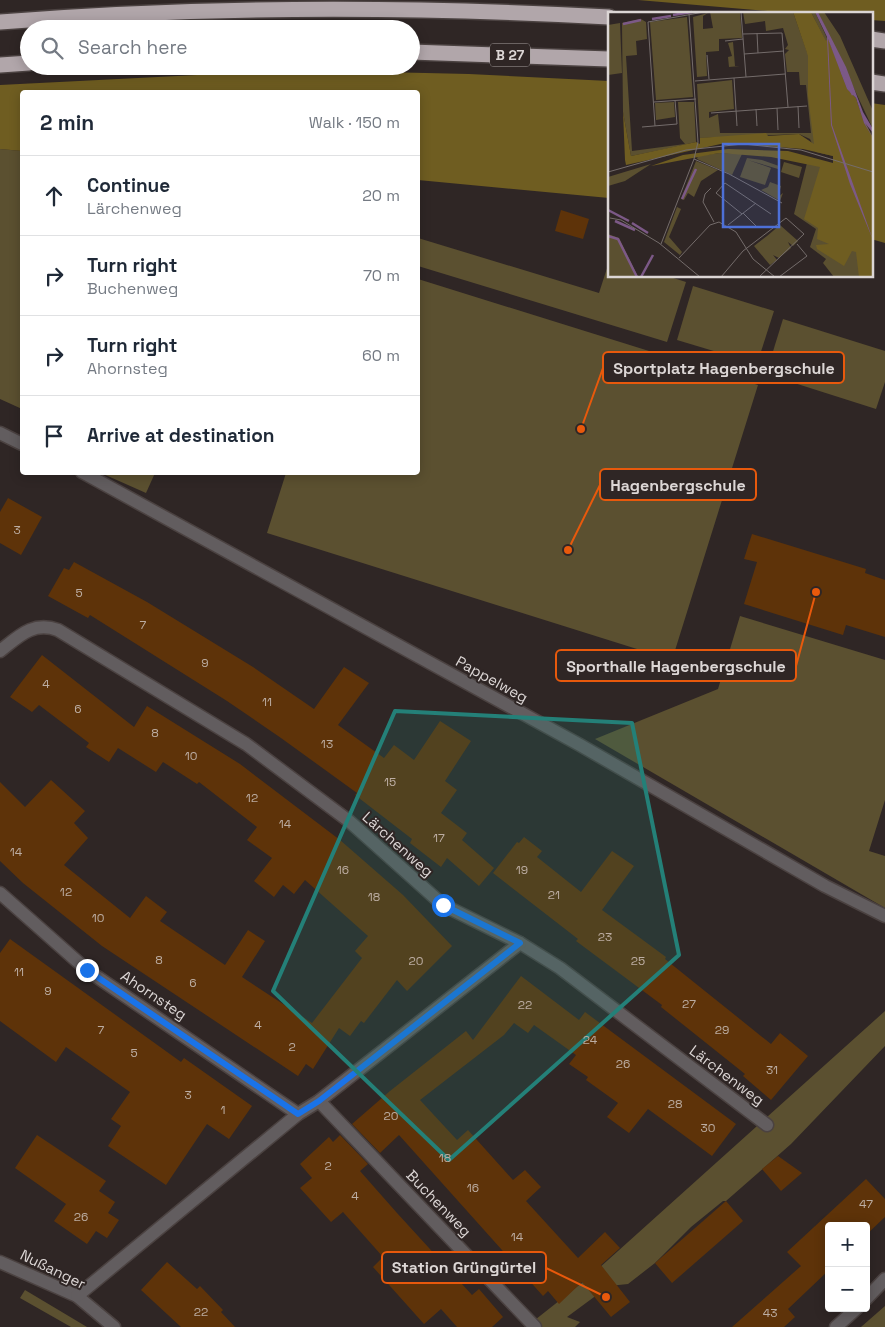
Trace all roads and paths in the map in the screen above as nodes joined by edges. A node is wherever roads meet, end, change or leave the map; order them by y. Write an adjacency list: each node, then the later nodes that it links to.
1 (608, 17): 2 (highway)
2 (28, 20)
3 (20, 21): 4 (highway)
4 (0, 22)
5 (872, 39): 6 (highway)
6 (885, 41)
7 (420, 52): 8 (highway, B 27)
8 (608, 59)
9 (20, 63): 10 (highway)
10 (0, 65)
11 (872, 82): 12 (highway)
12 (885, 84)
13 (0, 433): 14 (street)
14 (20, 443)
15 (87, 475): 18 (street, Pappelweg)
16 (0, 651): 19 (street, Lärchenweg)
17 (0, 894): 21 (street, Ahornsteg)
18 (885, 916)
19 (520, 943): 20 (street); 22 (street, Lärchenweg)
20 (319, 1101): 21 (street); 29 (street, Buchenweg)
21 (298, 1114): 26 (street)
22 (767, 1126)
23 (0, 1262): 26 (street, Nußanger)
24 (885, 1279): 25 (street)
25 (870, 1295)
26 (77, 1296): 28 (street, Nußanger)
27 (853, 1312): 30 (street)
28 (114, 1327)
29 (535, 1327)
30 (836, 1327)

